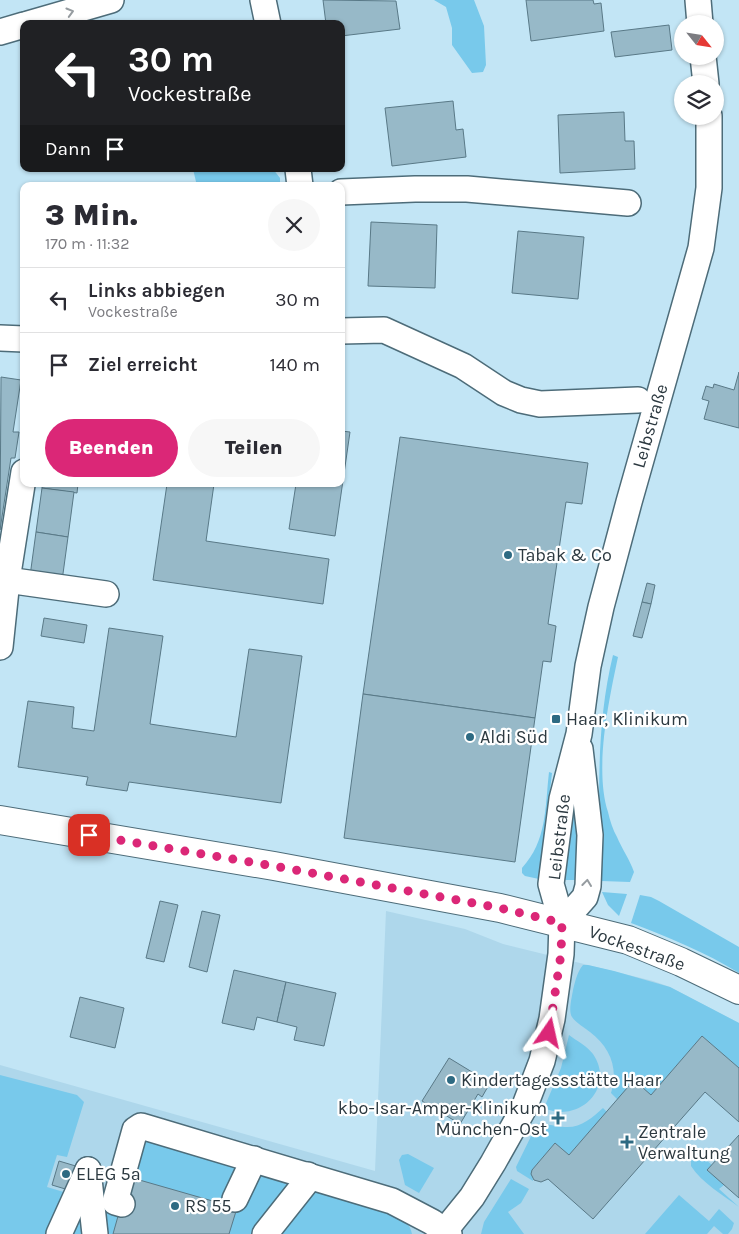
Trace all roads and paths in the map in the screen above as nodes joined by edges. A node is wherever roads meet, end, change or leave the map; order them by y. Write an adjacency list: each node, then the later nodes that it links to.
1 (111, 0): 5 (street, one-way to 1)
2 (263, 0): 6 (street)
3 (698, 0): 4 (street)
4 (699, 15)
5 (42, 20)
6 (267, 20)
7 (20, 26): 8 (street)
8 (0, 32)
9 (709, 125): 20 (street, Leibstraße)
10 (345, 192): 11 (street)
11 (628, 203)
12 (345, 331): 15 (street)
13 (0, 338): 14 (street)
14 (20, 339)
15 (638, 400)
16 (22, 487): 17 (street)
17 (6, 580): 18 (street); 19 (street)
18 (106, 594)
19 (0, 647)
20 (578, 734): 22 (street, Leibstraße); 22 (street, Leibstraße, one-way to 20)
21 (0, 820): 22 (main road, Vockestraße)
22 (562, 923): 23 (main road, Vockestraße); 28 (street)
23 (739, 990)
24 (254, 1159): 25 (street); 26 (street); 27 (street)
25 (308, 1175): 28 (street); 31 (street)
26 (235, 1199)
27 (122, 1204)
28 (445, 1233)
29 (59, 1234): 30 (street)
30 (95, 1234)
31 (265, 1234)

